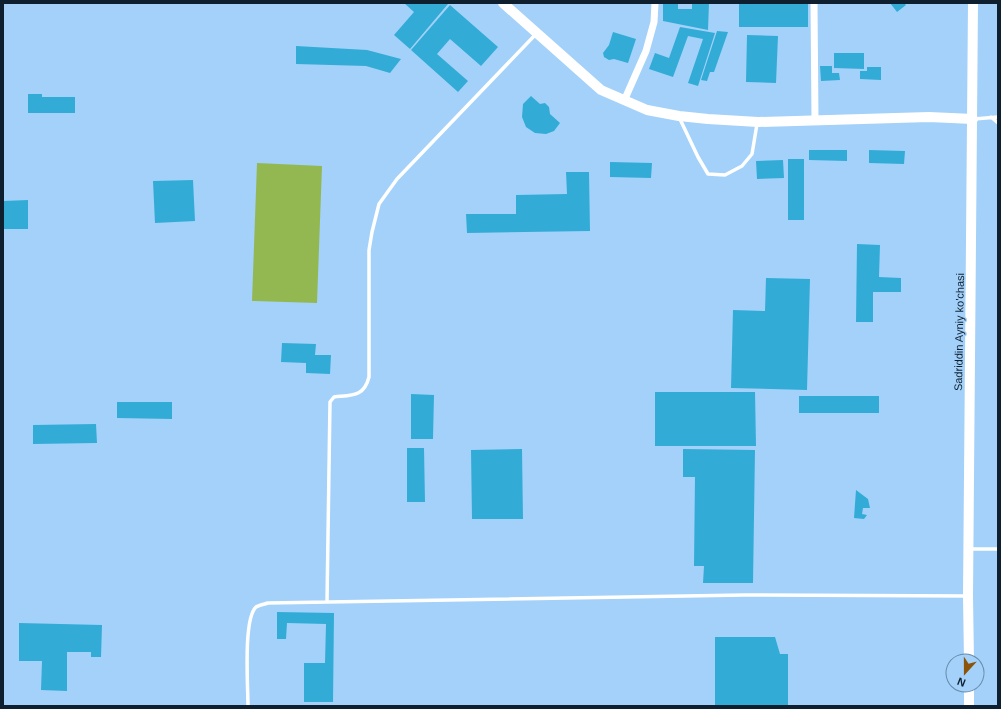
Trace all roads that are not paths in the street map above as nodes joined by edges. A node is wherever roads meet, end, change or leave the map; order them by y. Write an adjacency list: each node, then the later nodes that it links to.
1 (503, 3): 5 (street)
2 (655, 3): 6 (street)
3 (814, 3): 11 (street)
4 (973, 3): 10 (street, Sadriddin Ayniy ko'chasi)
5 (537, 33): 6 (street); 17 (lane)
6 (624, 101): 7 (street)
7 (679, 116): 12 (street); 12 (lane)
8 (991, 117): 9 (lane); 10 (lane); 13 (lane)
9 (998, 117)
10 (973, 119): 11 (street); 14 (street, Sadriddin Ayniy ko'chasi)
11 (815, 120): 12 (street)
12 (758, 122)
13 (998, 123)
14 (969, 549): 15 (lane); 16 (street, Sadriddin Ayniy ko'chasi)
15 (998, 549)
16 (968, 596): 17 (lane); 18 (street, Sadriddin Ayniy ko'chasi)
17 (327, 602): 20 (lane)
18 (969, 653)
19 (969, 693): 21 (street)
20 (248, 706)
21 (969, 706)

